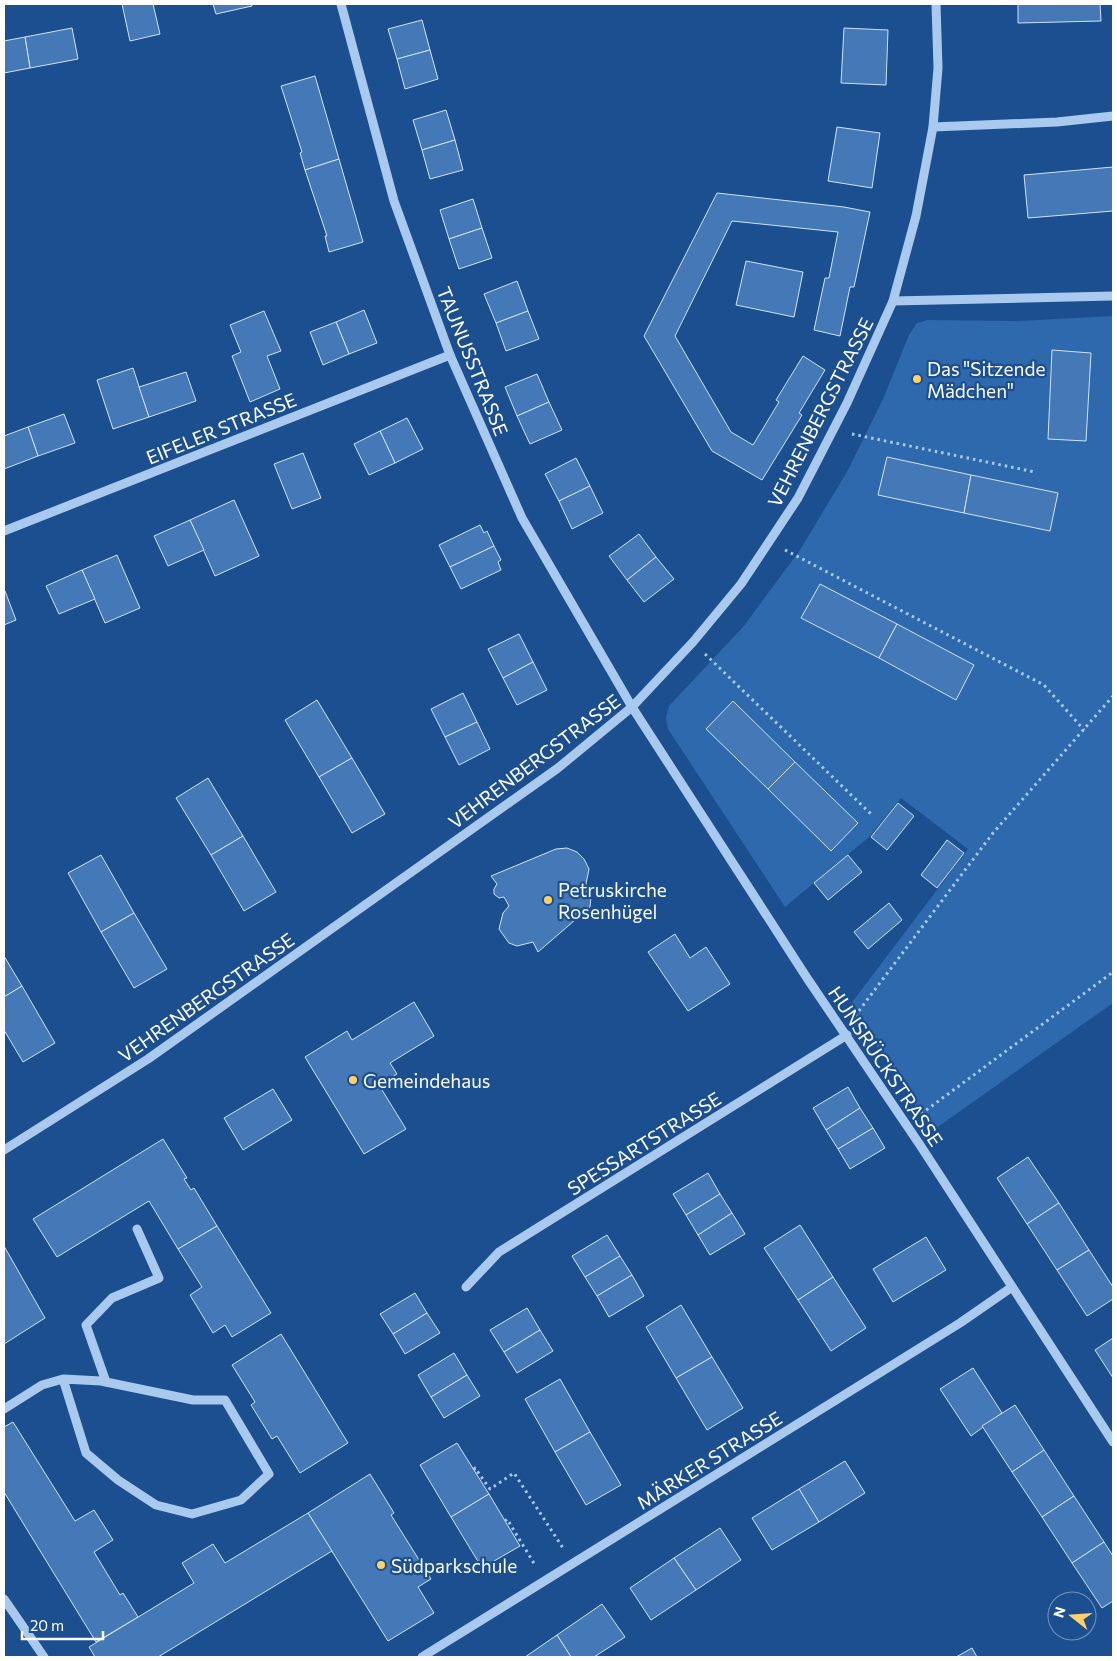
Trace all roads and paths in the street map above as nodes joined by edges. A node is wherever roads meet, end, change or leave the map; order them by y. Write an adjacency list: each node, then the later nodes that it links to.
1 (341, 4): 7 (street, TAUNUSSTRASSE)
2 (936, 4): 4 (street, VEHRENBERGSTRASSE)
3 (1113, 116): 4 (street)
4 (933, 127): 6 (street, VEHRENBERGSTRASSE)
5 (1113, 296): 6 (street)
6 (893, 301): 8 (street, VEHRENBERGSTRASSE)
7 (450, 355): 10 (street, EIFELER STRASSE); 14 (street, TAUNUSSTRASSE)
8 (834, 430): 9 (path); 11 (street, VEHRENBERGSTRASSE)
9 (1035, 472)
10 (4, 531)
11 (770, 542): 12 (street, VEHRENBERGSTRASSE); 15 (path)
12 (693, 642): 14 (street, VEHRENBERGSTRASSE); 16 (path)
13 (1113, 696): 15 (path)
14 (632, 707): 18 (street, HUNSRÜCKSTRASSE); 20 (street, VEHRENBERGSTRASSE)
15 (1084, 730): 18 (path)
16 (872, 815)
17 (1113, 972): 19 (path)
18 (847, 1035): 19 (street, HUNSRÜCKSTRASSE); 22 (street, SPESSARTSTRASSE)
19 (906, 1124): 23 (street, HUNSRÜCKSTRASSE)
20 (4, 1150)
21 (137, 1229): 25 (street)
22 (466, 1287)
23 (1012, 1287): 27 (street, HUNSRÜCKSTRASSE); 30 (street, MÄRKER STRASSE)
24 (63, 1379): 25 (street); 25 (street); 26 (street)
25 (106, 1382)
26 (4, 1409)
27 (1113, 1442)
28 (474, 1470): 30 (path)
29 (505, 1521): 31 (path)
30 (573, 1563): 31 (street, MÄRKER STRASSE)
31 (544, 1581): 34 (street, MÄRKER STRASSE)
32 (4, 1599): 33 (street)
33 (44, 1657)
34 (422, 1657)

